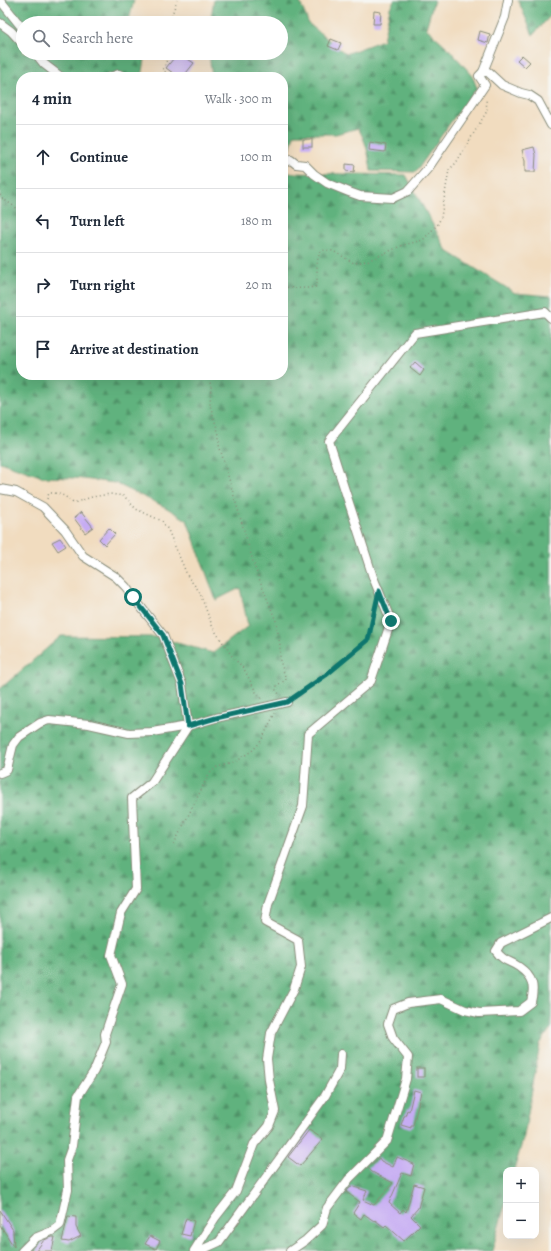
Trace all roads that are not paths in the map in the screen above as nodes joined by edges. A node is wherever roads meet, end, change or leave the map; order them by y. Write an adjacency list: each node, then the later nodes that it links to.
1 (0, 0): 3 (street)
2 (508, 0): 8 (street)
3 (16, 20)
4 (0, 23): 5 (street)
5 (16, 36)
6 (40, 60): 7 (street)
7 (54, 72)
8 (483, 72): 9 (street); 10 (street)
9 (551, 125)
10 (288, 161)
11 (551, 318): 19 (street)
12 (0, 489): 14 (street)
13 (287, 702): 14 (street)
14 (188, 726): 15 (street); 18 (street)
15 (0, 773)
16 (551, 918): 21 (street)
17 (341, 1054): 20 (street)
18 (22, 1251)
19 (194, 1251)
20 (199, 1251)
21 (290, 1251)

